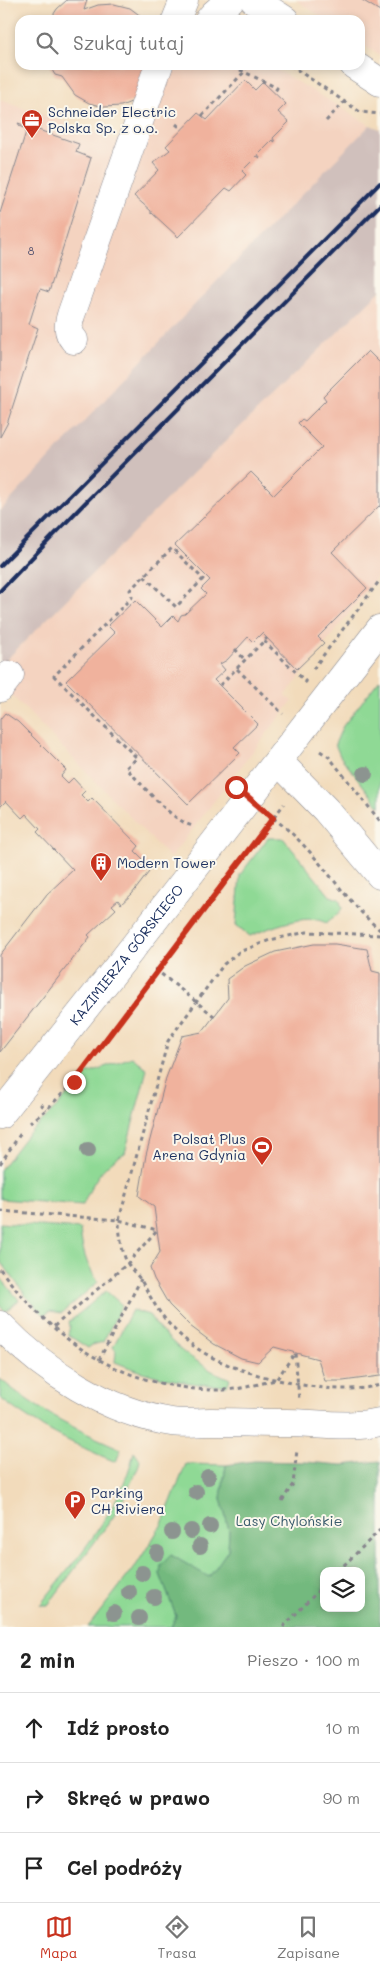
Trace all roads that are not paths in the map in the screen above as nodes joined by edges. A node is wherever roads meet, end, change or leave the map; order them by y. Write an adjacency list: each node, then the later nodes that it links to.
1 (184, 0): 4 (street)
2 (230, 0): 5 (street)
3 (254, 0): 6 (street)
4 (178, 15)
5 (213, 15)
6 (277, 15)
7 (157, 70): 11 (street)
8 (175, 70): 11 (street)
9 (362, 70): 10 (street)
10 (380, 82)
11 (137, 126): 12 (street)
12 (74, 340)
13 (380, 629): 14 (street, KAZIMIERZA GÓRSKIEGO)
14 (278, 760): 15 (street); 16 (street, KAZIMIERZA GÓRSKIEGO)
15 (380, 876)
16 (0, 1115)
17 (0, 1325): 18 (street)
18 (380, 1422)

